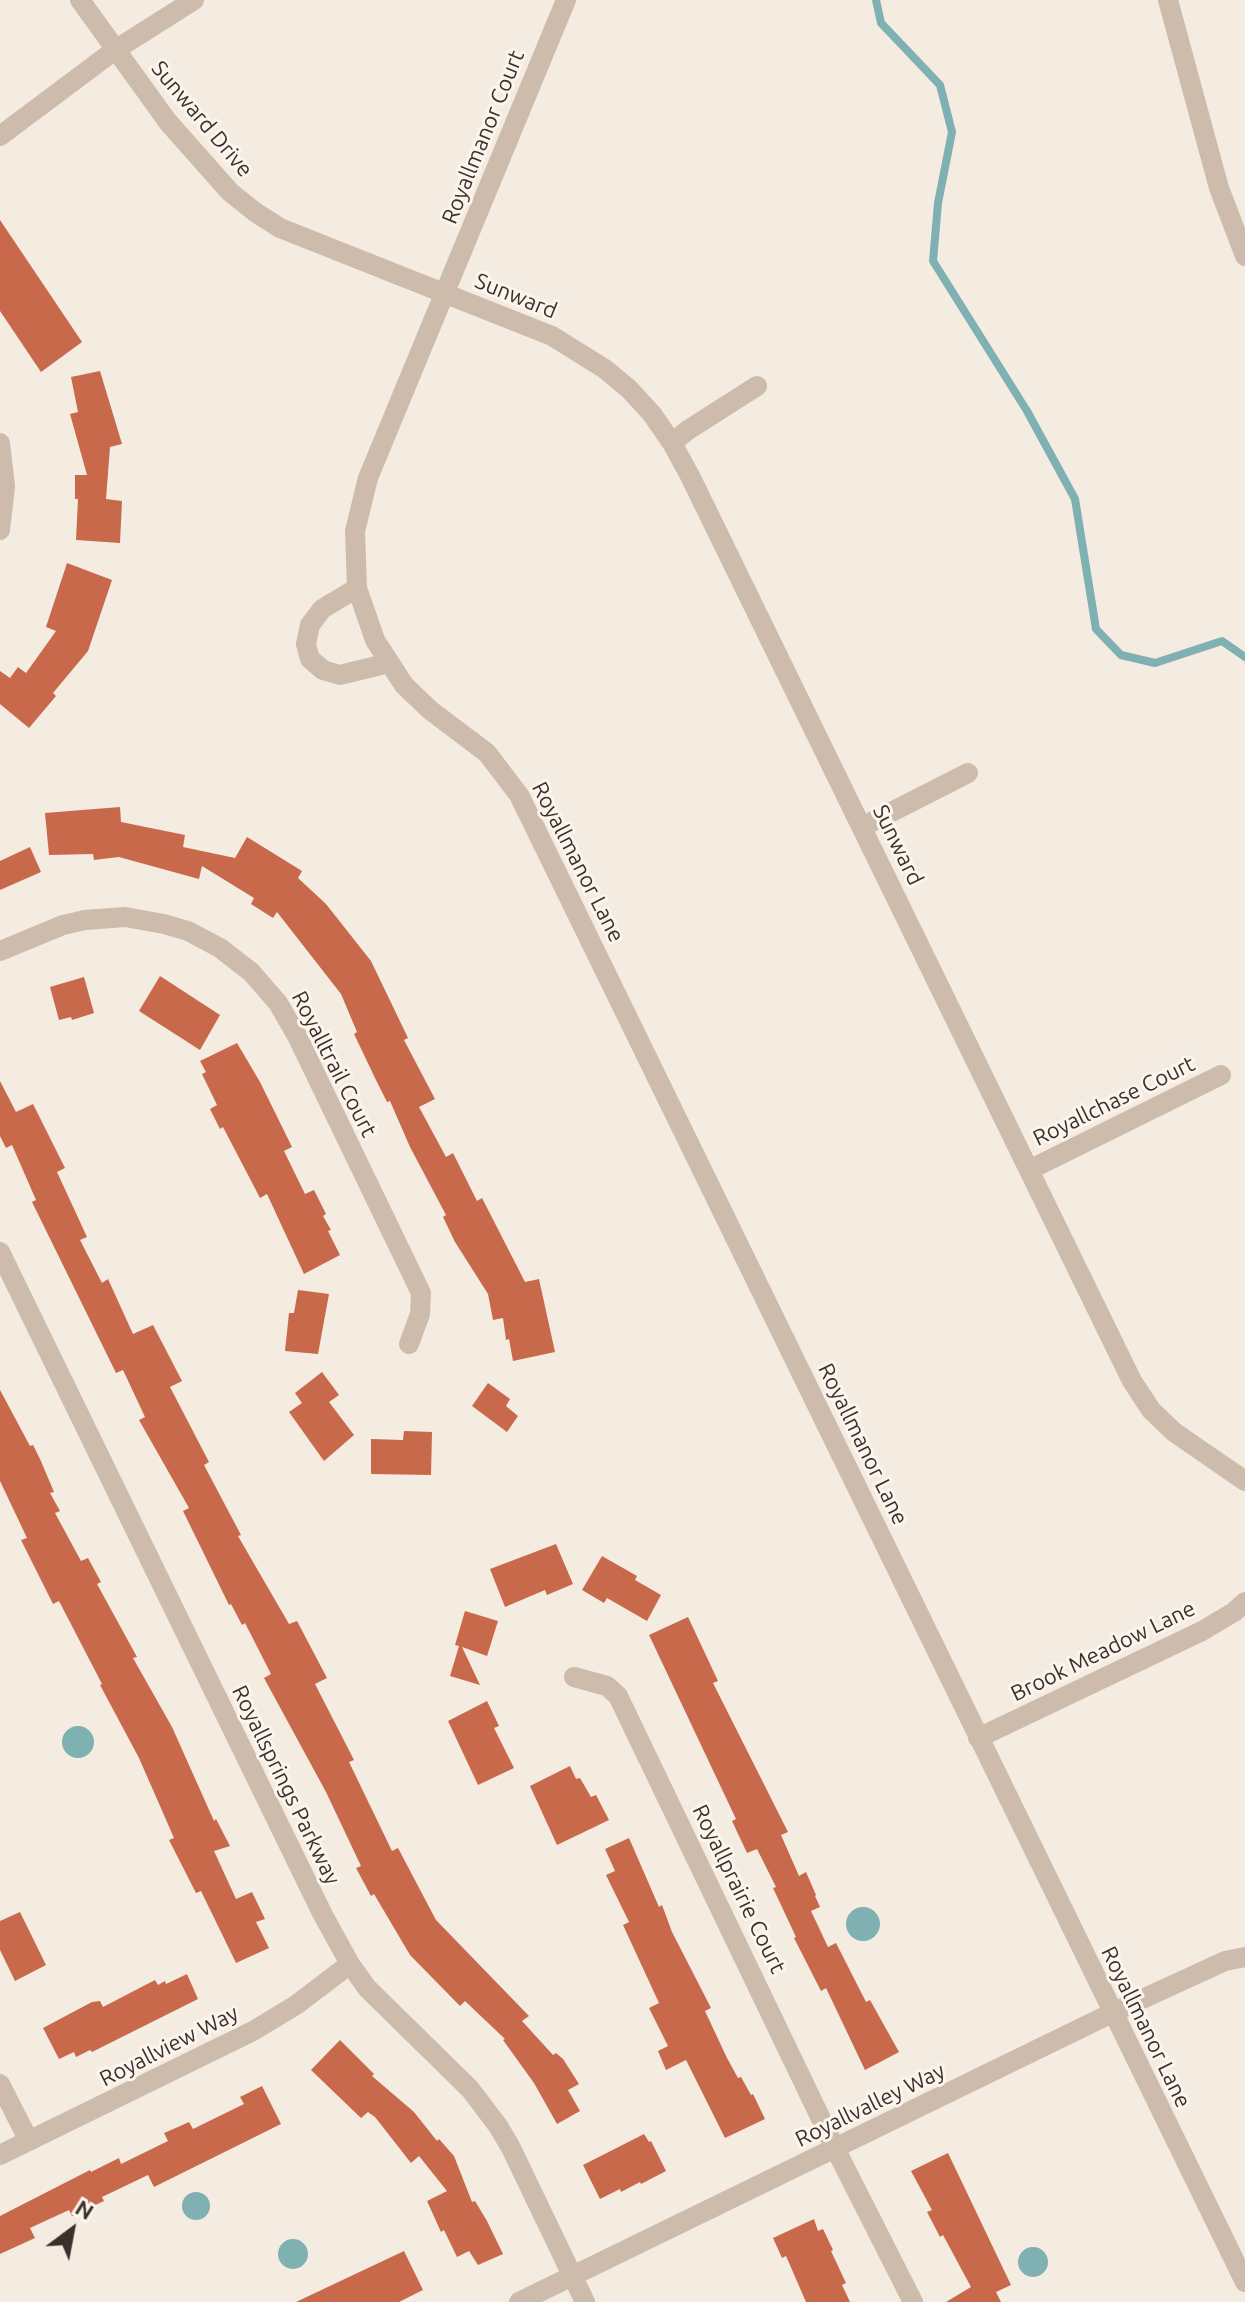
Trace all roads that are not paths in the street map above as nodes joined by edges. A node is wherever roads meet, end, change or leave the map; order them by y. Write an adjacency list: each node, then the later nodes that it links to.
1 (80, 0): 5 (street, Sunward Drive)
2 (194, 0): 5 (street)
3 (566, 0): 8 (street, Royallmanor Court)
4 (1168, 0): 7 (street)
5 (115, 50): 6 (street); 8 (street, Sunward Drive)
6 (0, 136)
7 (1245, 256)
8 (446, 293): 11 (street, Sunward); 13 (street, Royallmanor Lane)
9 (757, 386): 11 (street)
10 (0, 443): 12 (street)
11 (672, 443): 16 (street, Sunward)
12 (0, 530)
13 (357, 588): 14 (street, Royallmanor Lane); 14 (street)
14 (389, 663): 25 (street, Royallmanor Lane)
15 (968, 773): 16 (street)
16 (862, 827): 19 (street, Sunward)
17 (0, 951): 21 (street, Royalltrail Court)
18 (1221, 1075): 19 (street, Royallchase Court)
19 (1029, 1170): 22 (street, Sunward)
20 (0, 1252): 27 (street, Royallsprings Parkway)
21 (409, 1344)
22 (1245, 1481)
23 (1245, 1602): 25 (street, Brook Meadow Lane)
24 (574, 1677): 31 (street, Royallprairie Court)
25 (978, 1738): 28 (street, Royallmanor Lane)
26 (1245, 1957): 28 (street, Royallvalley Way)
27 (350, 1964): 30 (street, Royallview Way); 33 (street, Royallsprings Parkway)
28 (1112, 2013): 31 (street, Royallvalley Way); 34 (street, Royallmanor Lane)
29 (0, 2084): 30 (street)
30 (29, 2141): 32 (street, Royallview Way)
31 (835, 2148): 33 (street, Royallvalley Way); 37 (street, Royallprairie Court)
32 (0, 2155)
33 (572, 2276): 35 (street, Royallvalley Way); 36 (street, Royallsprings Parkway)
34 (1245, 2282)
35 (519, 2302)
36 (585, 2302)
37 (913, 2302)

